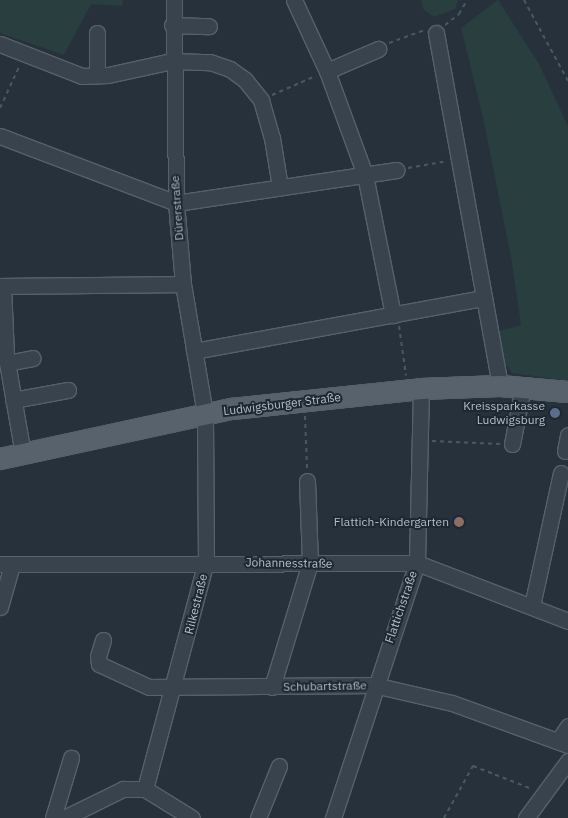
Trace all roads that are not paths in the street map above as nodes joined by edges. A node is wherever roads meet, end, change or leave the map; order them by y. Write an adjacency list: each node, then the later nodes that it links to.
1 (174, 0): 3 (street, Dürerstraße)
2 (294, 0): 10 (street)
3 (172, 25): 4 (street); 9 (street, Dürerstraße)
4 (209, 26)
5 (97, 33): 11 (street)
6 (436, 33): 19 (street)
7 (0, 44): 11 (street)
8 (378, 48): 10 (street)
9 (172, 61): 11 (street); 15 (street); 16 (street, Dürerstraße)
10 (327, 71): 14 (street)
11 (97, 75)
12 (0, 136): 16 (street)
13 (397, 170): 14 (street)
14 (364, 175): 15 (street); 20 (street)
15 (280, 187): 16 (street)
16 (176, 203): 17 (street, Dürerstraße)
17 (183, 284): 18 (street); 21 (street, Dürerstraße)
18 (2, 286): 23 (street)
19 (484, 298): 20 (street); 24 (street)
20 (395, 315): 21 (street)
21 (194, 351): 30 (street, Dürerstraße)
22 (33, 358): 23 (street)
23 (7, 363): 29 (street)
24 (500, 386): 25 (main road, Ludwigsburger Straße); 26 (main road, Ludwigsburger Straße)
25 (523, 387): 28 (main road, Ludwigsburger Straße); 32 (street)
26 (413, 389): 30 (main road, Ludwigsburger Straße); 40 (street, Flattichstraße)
27 (68, 390): 29 (street)
28 (568, 392)
29 (13, 400): 34 (street)
30 (205, 414): 34 (main road, Ludwigsburger Straße); 38 (street, Rilkestraße)
31 (568, 435): 33 (street)
32 (512, 444)
33 (565, 450)
34 (23, 454): 35 (main road, Ludwigsburger Straße)
35 (0, 459)
36 (561, 473): 42 (street)
37 (307, 482): 39 (street)
38 (206, 561): 39 (street, Johannesstraße); 41 (street, Johannesstraße); 47 (street, Rilkestraße)
39 (310, 563): 40 (street, Johannesstraße); 48 (street)
40 (416, 563): 42 (street, Johannesstraße); 46 (street, Flattichstraße)
41 (6, 564): 43 (street)
42 (532, 606): 44 (street, Johannesstraße)
43 (0, 607)
44 (568, 621)
45 (103, 640): 47 (street, Schubartstraße)
46 (374, 685): 48 (street, Schubartstraße); 50 (street, Schubartstraße); 59 (street, Flattichstraße)
47 (175, 687): 48 (street, Schubartstraße); 54 (street, Rilkestraße)
48 (272, 687)
49 (568, 726): 50 (street)
50 (563, 743)
51 (71, 758): 55 (street)
52 (568, 761): 60 (street)
53 (279, 766): 58 (street)
54 (145, 789): 56 (street); 57 (street)
55 (52, 818)
56 (64, 818)
57 (192, 818)
58 (258, 818)
59 (333, 818)
60 (526, 818)

